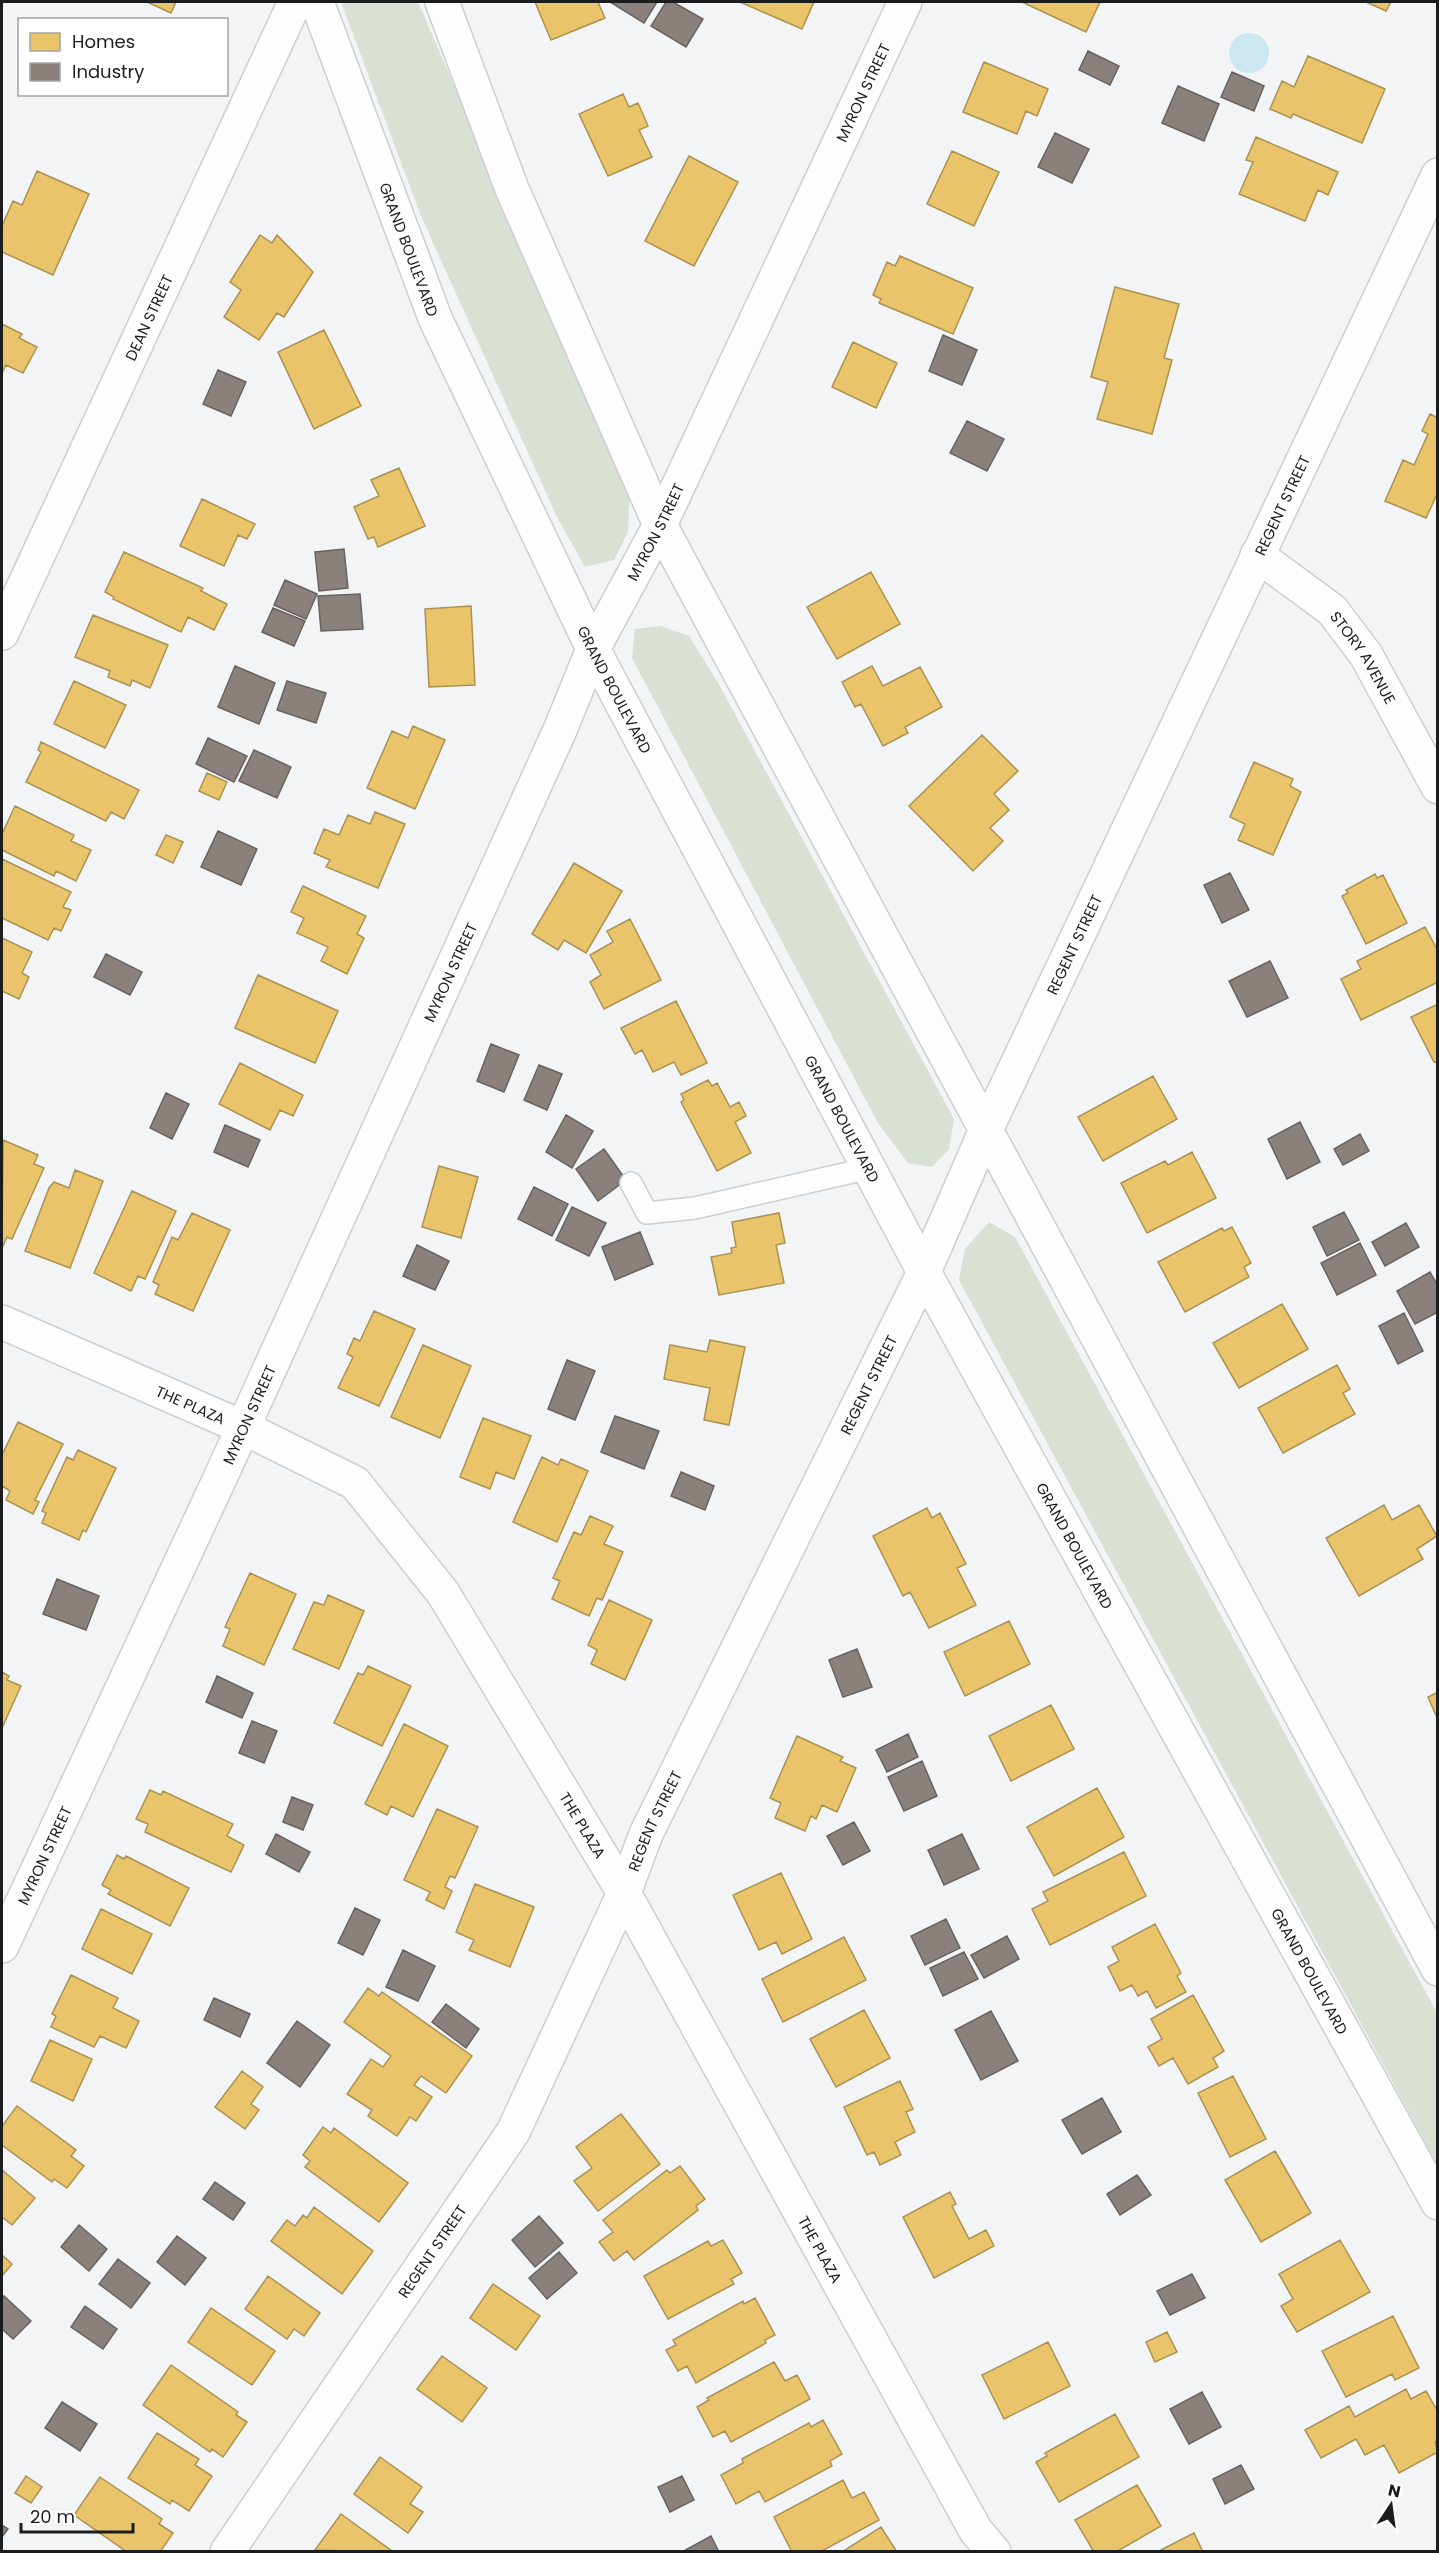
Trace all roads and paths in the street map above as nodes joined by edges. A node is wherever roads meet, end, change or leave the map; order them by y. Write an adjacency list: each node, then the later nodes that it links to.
1 (296, 2): 8 (street, DEAN STREET)
2 (317, 2): 9 (street, GRAND BOULEVARD)
3 (442, 2): 6 (street)
4 (905, 2): 6 (street, MYRON STREET)
5 (1437, 175): 7 (street, REGENT STREET)
6 (660, 525): 9 (street, MYRON STREET); 11 (street)
7 (1257, 555): 10 (street, STORY AVENUE); 11 (street, REGENT STREET)
8 (2, 633)
9 (593, 650): 12 (street, GRAND BOULEVARD); 16 (street, MYRON STREET)
10 (1437, 787)
11 (985, 1132): 14 (street, REGENT STREET); 19 (street)
12 (870, 1168): 13 (lane); 14 (street, GRAND BOULEVARD)
13 (631, 1183)
14 (924, 1272): 17 (street, REGENT STREET); 20 (street, GRAND BOULEVARD)
15 (2, 1322): 16 (street, THE PLAZA)
16 (242, 1427): 17 (street, THE PLAZA); 18 (street, MYRON STREET)
17 (624, 1893): 21 (street, REGENT STREET); 22 (street, THE PLAZA)
18 (2, 1946)
19 (1437, 1969)
20 (1437, 2203)
21 (227, 2552)
22 (994, 2552)

